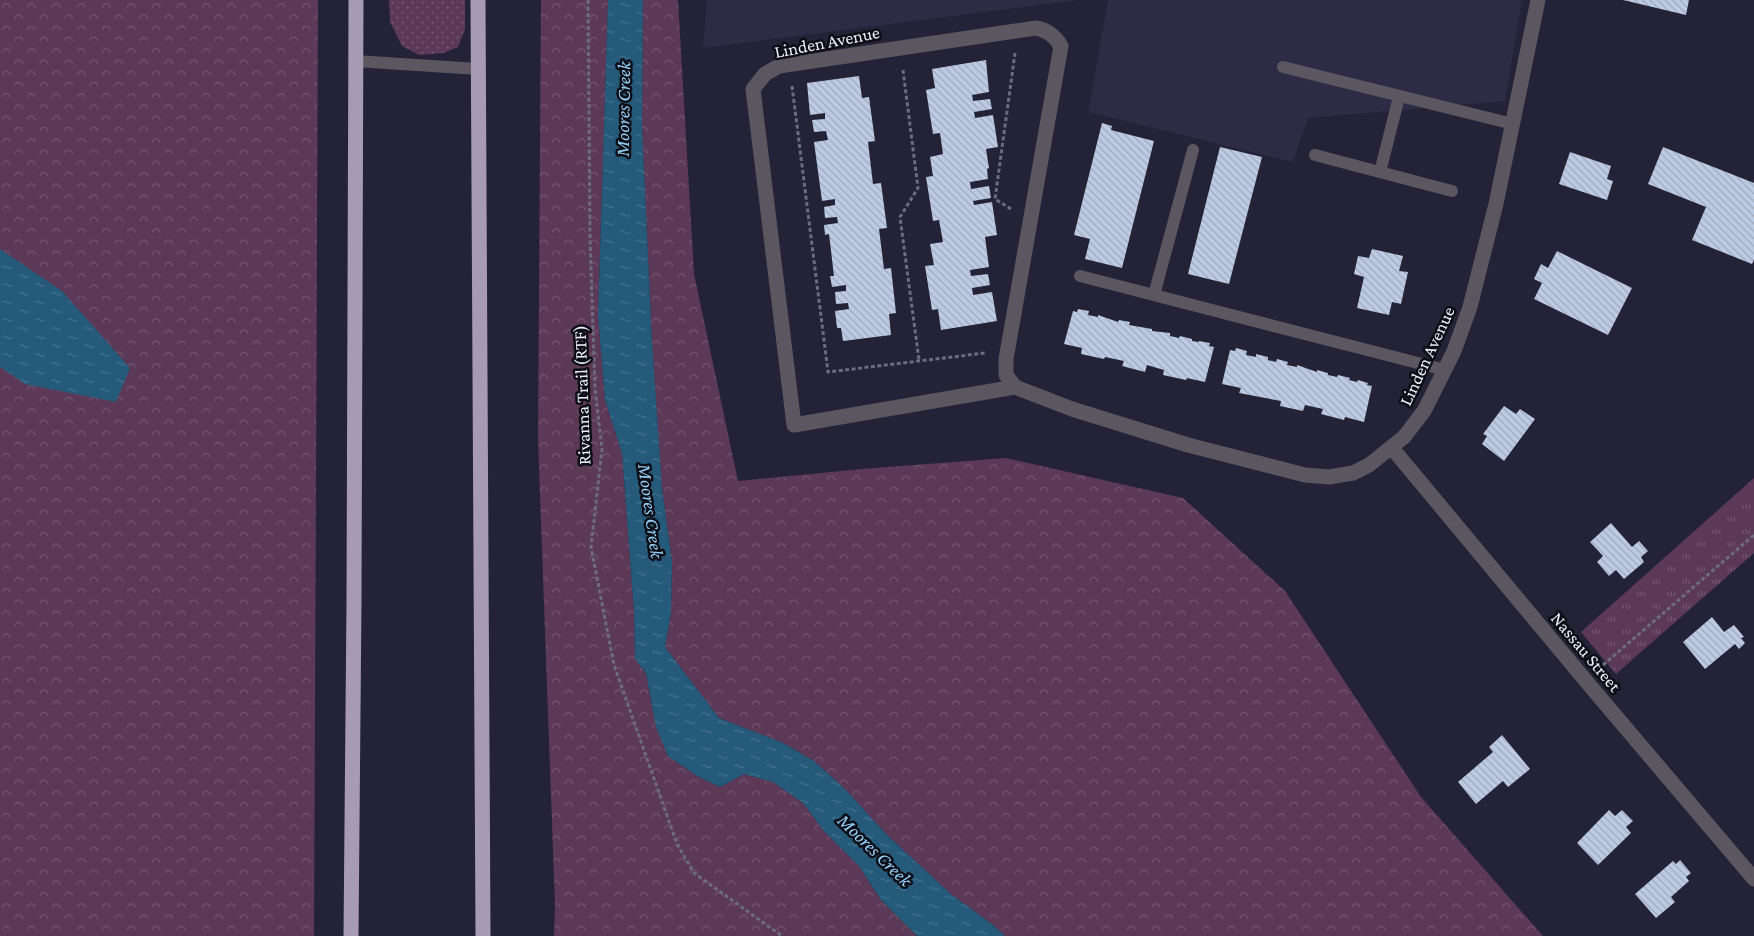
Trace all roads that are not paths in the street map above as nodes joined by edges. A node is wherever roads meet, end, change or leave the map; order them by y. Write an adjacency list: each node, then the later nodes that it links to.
1 (356, 0): 4 (highway)
2 (478, 0): 6 (highway)
3 (1538, 0): 8 (street, Linden Avenue)
4 (355, 61): 6 (lane); 19 (highway)
5 (1283, 67): 7 (lane)
6 (478, 69): 20 (highway)
7 (1399, 97): 8 (lane); 11 (lane)
8 (1513, 124): 15 (street, Linden Avenue)
9 (1193, 150): 14 (lane)
10 (1314, 154): 11 (lane)
11 (1380, 172): 12 (lane)
12 (1452, 191)
13 (1080, 276): 14 (lane)
14 (1154, 294): 15 (lane)
15 (1445, 370): 17 (street, Linden Avenue)
16 (1015, 387): 16 (street, Linden Avenue); 17 (street, Linden Avenue)
17 (1392, 448): 18 (street, Nassau Street)
18 (1754, 879)
19 (351, 936)
20 (484, 936)

